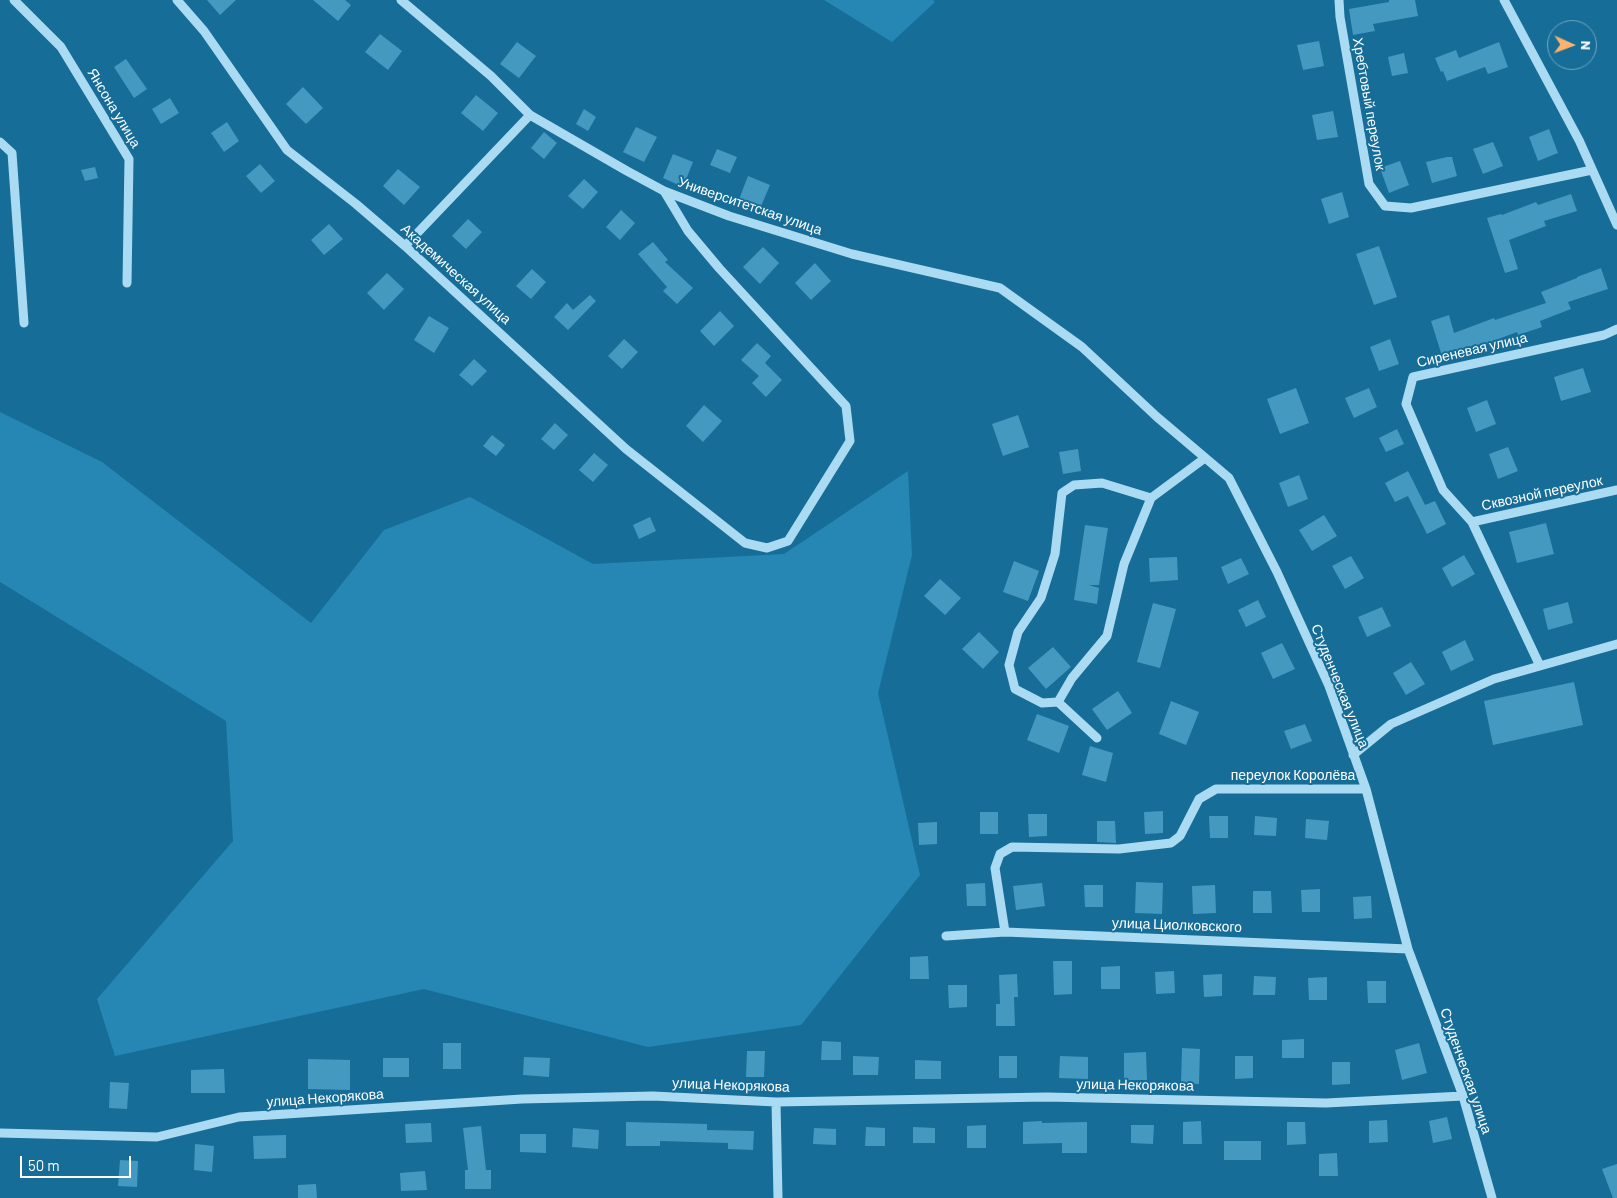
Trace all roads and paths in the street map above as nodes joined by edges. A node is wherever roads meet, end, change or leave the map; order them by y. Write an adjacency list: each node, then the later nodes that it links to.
1 (14, 0): 12 (street, Янсона улица)
2 (177, 0): 11 (street, Академическая улица)
3 (401, 0): 6 (street, Университетская улица)
4 (1339, 0): 8 (street, Хребтовый переулок)
5 (1504, 0): 8 (street)
6 (530, 115): 9 (street, Университетская улица); 11 (street)
7 (0, 142): 14 (street)
8 (1592, 170): 10 (street)
9 (664, 191): 11 (street, Академическая улица); 13 (street, Университетская улица)
10 (1617, 225)
11 (405, 246)
12 (127, 283)
13 (1000, 288): 16 (street, Студенческая улица)
14 (24, 323)
15 (1617, 328): 19 (street, Сиреневая улица)
16 (1205, 458): 18 (street); 24 (street, Студенческая улица)
17 (1617, 490): 19 (street, Сквозной переулок)
18 (1151, 498): 22 (street); 22 (street)
19 (1472, 522): 21 (street, Сиреневая улица)
20 (1617, 644): 21 (street)
21 (1540, 666): 24 (street)
22 (1058, 702): 23 (street)
23 (1097, 738)
24 (1353, 755): 25 (street, Студенческая улица)
25 (1366, 789): 26 (street, переулок Королёва); 28 (street, Студенческая улица)
26 (1005, 932): 27 (street, улица Циолковского); 28 (street, улица Циолковского)
27 (946, 936)
28 (1408, 949): 29 (street, Студенческая улица)
29 (1463, 1096): 30 (street, улица Некорякова); 33 (street, Студенческая улица)
30 (776, 1102): 31 (street, улица Некорякова); 32 (street)
31 (0, 1133)
32 (778, 1198)
33 (1492, 1198)

